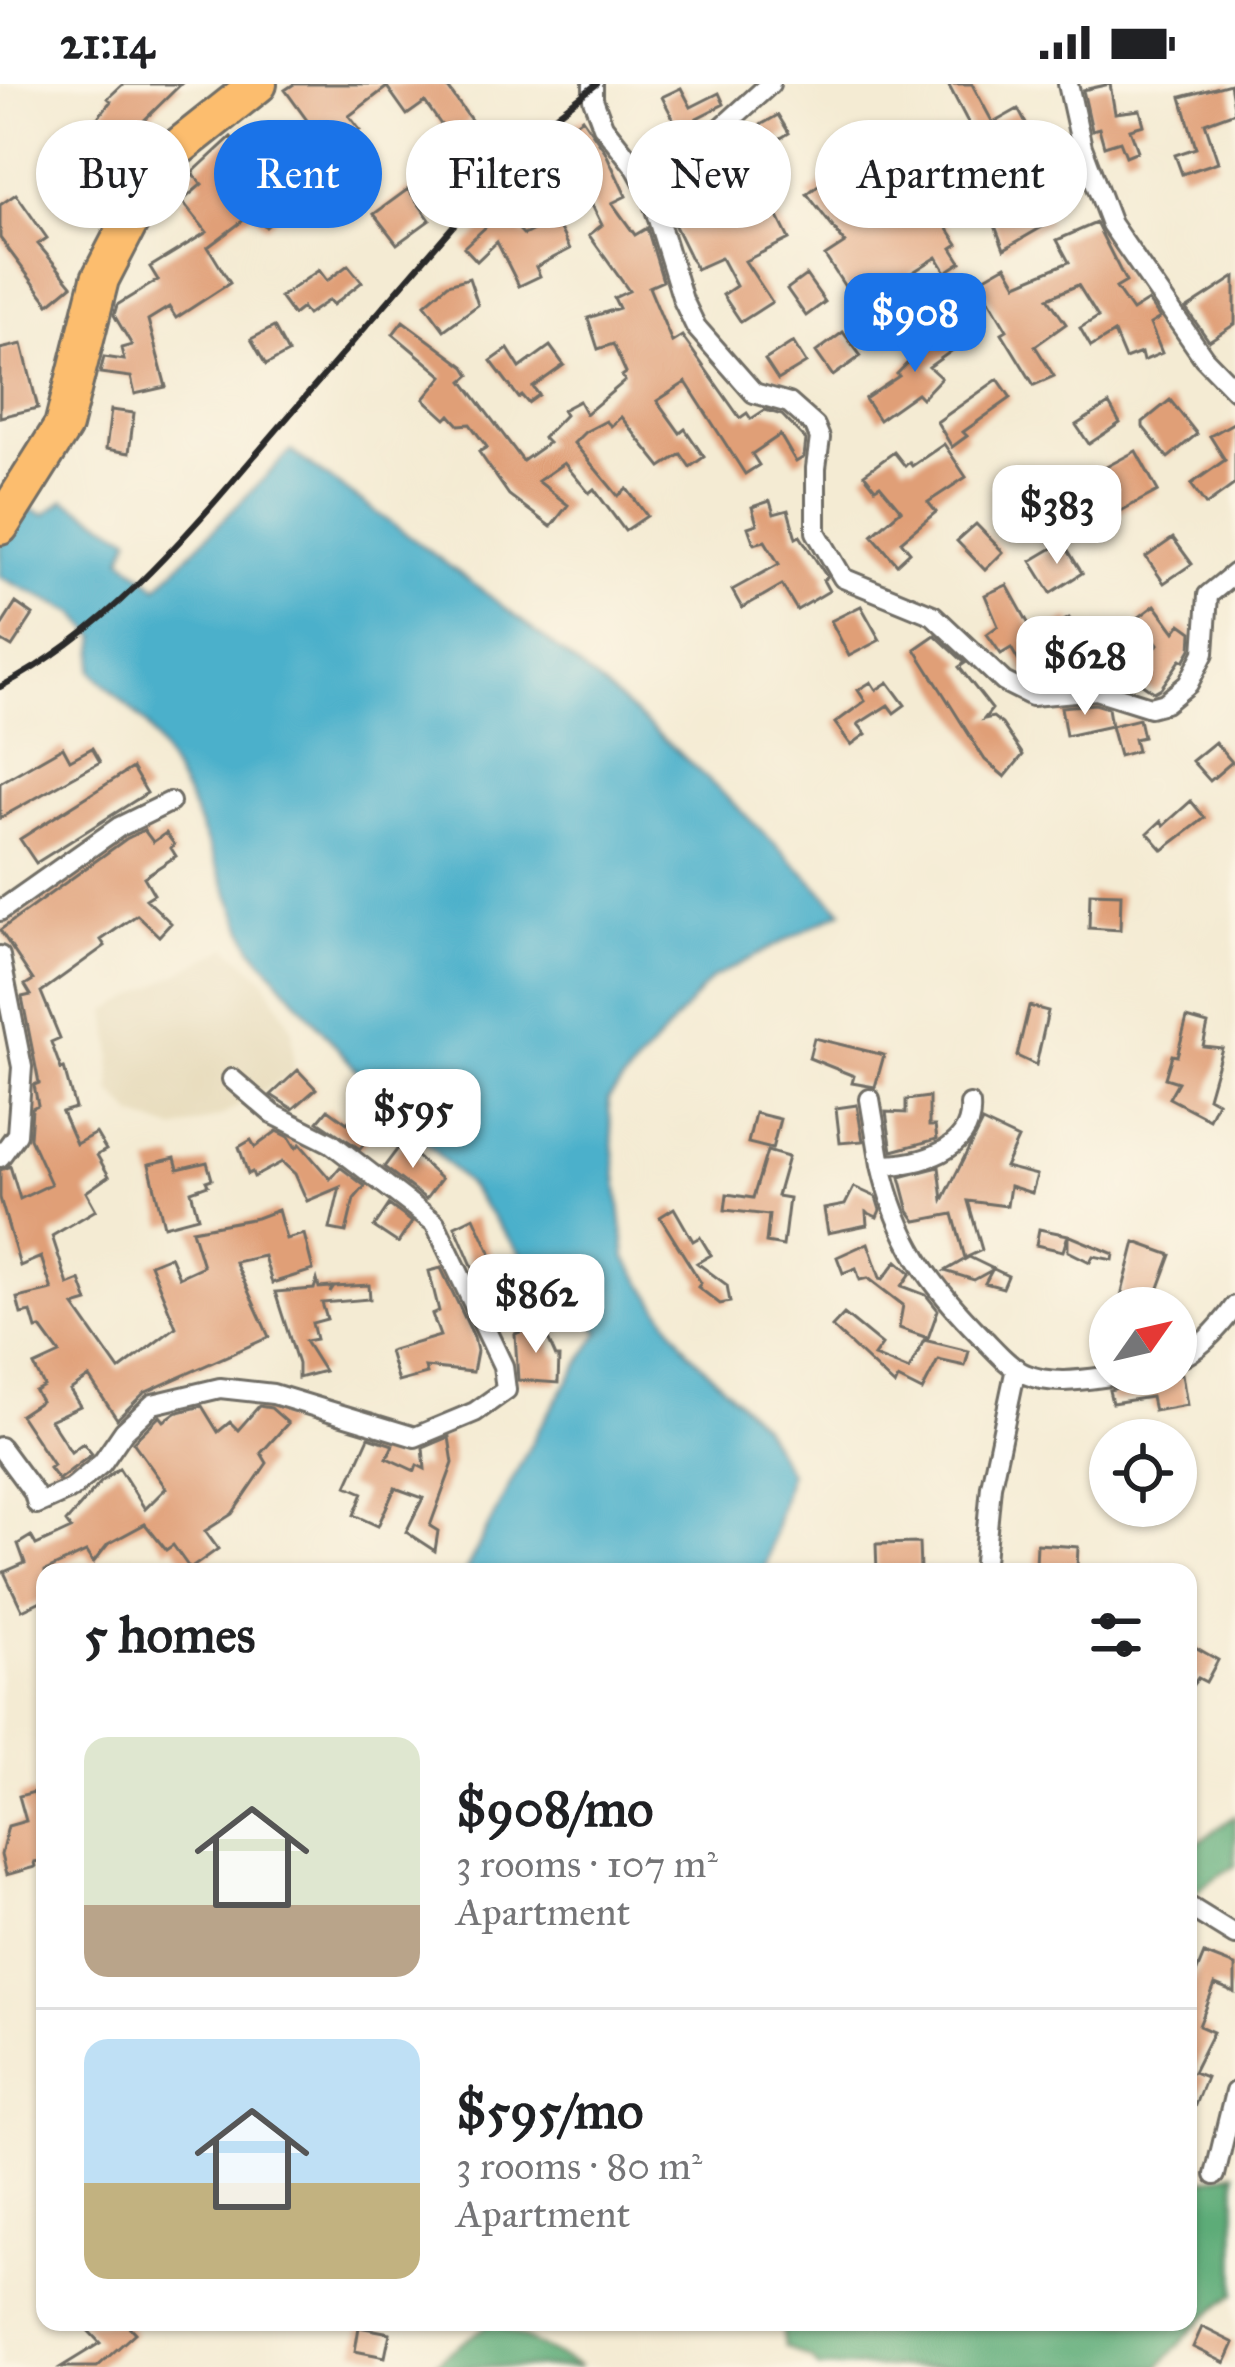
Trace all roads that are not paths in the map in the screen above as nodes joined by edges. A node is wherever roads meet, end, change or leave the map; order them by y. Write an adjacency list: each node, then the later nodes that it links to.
1 (258, 84): 9 (highway)
2 (593, 84): 6 (street)
3 (770, 84): 5 (street)
4 (1068, 84): 8 (street)
5 (730, 120)
6 (627, 158)
7 (661, 228): 10 (street)
8 (1235, 389)
9 (0, 526)
10 (1235, 573)
11 (170, 802): 12 (street)
12 (0, 911)
13 (0, 956): 17 (street)
14 (232, 1079): 23 (street)
15 (870, 1099): 18 (street)
16 (970, 1105): 18 (street)
17 (0, 1156)
18 (881, 1165): 21 (street)
19 (1235, 1306): 20 (street)
20 (1197, 1347)
21 (1016, 1367): 22 (street); 24 (street)
22 (1089, 1380)
23 (0, 1447)
24 (984, 1563)
25 (1197, 1912): 26 (street)
26 (1235, 1935)
27 (1235, 2092): 28 (street)
28 (1215, 2175)

